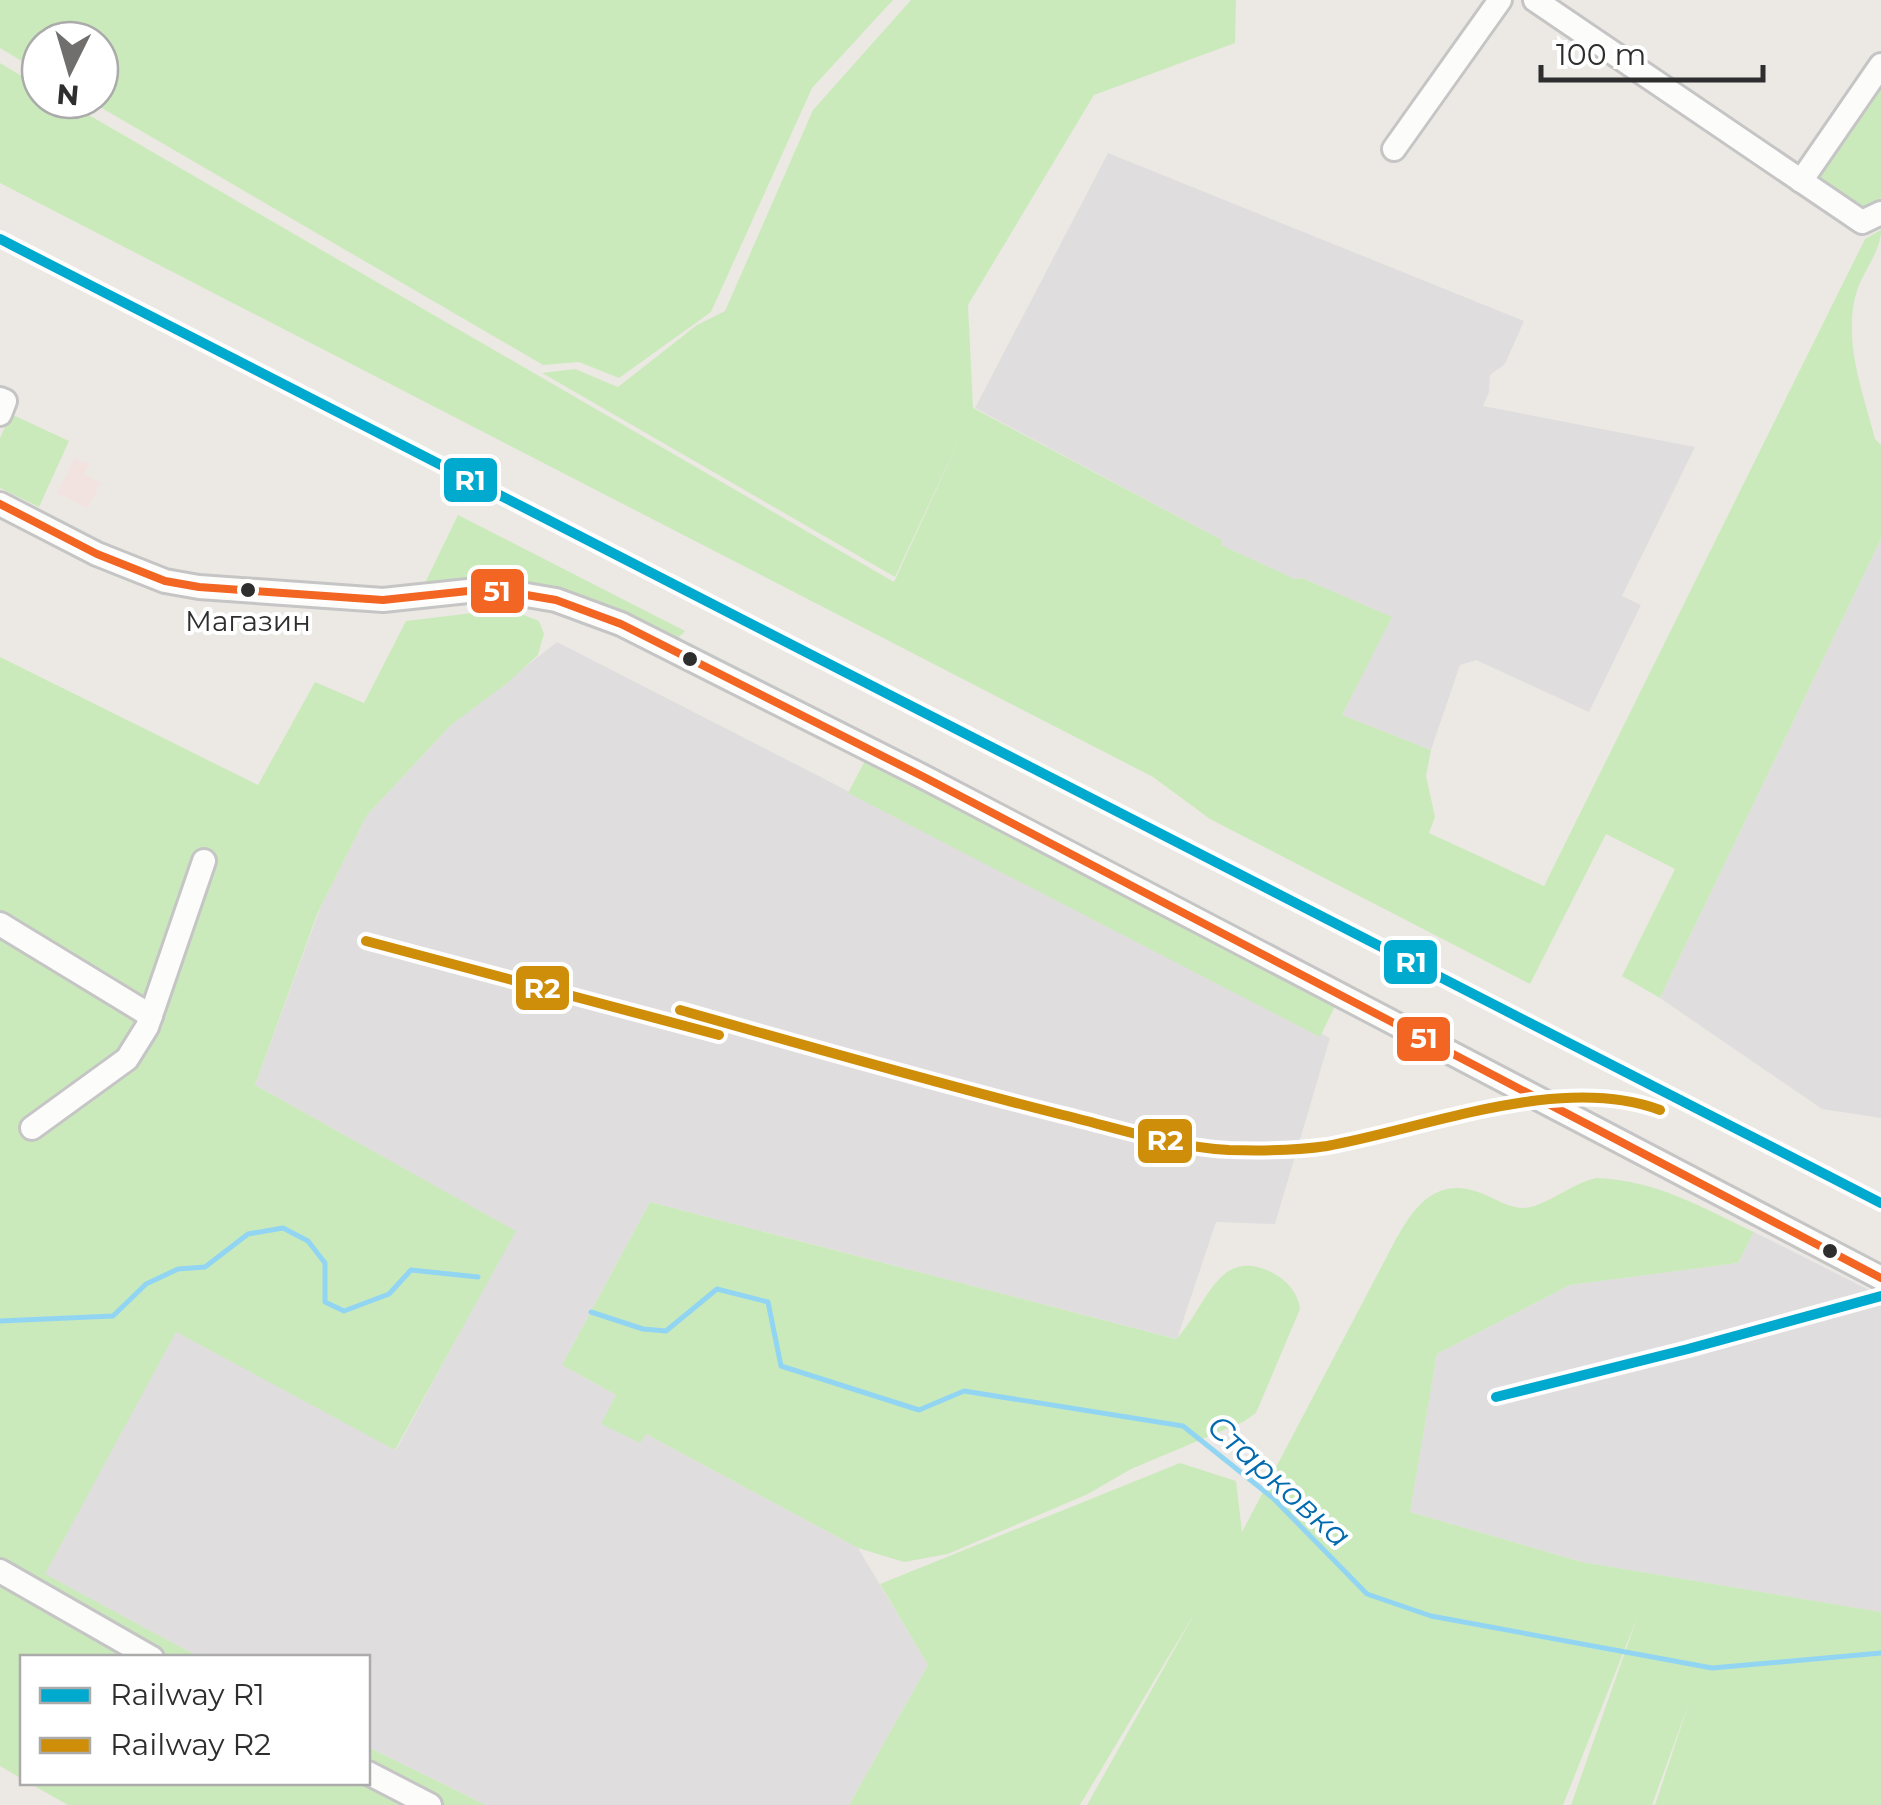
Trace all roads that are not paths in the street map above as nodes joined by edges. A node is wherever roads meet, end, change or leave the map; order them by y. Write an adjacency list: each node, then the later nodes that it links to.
1 (1500, 0): 4 (street)
2 (1535, 0): 5 (street)
3 (1881, 65): 5 (street)
4 (1394, 149)
5 (1801, 181): 6 (street)
6 (1881, 213)
7 (0, 398): 8 (street)
8 (0, 414)
9 (0, 504): 14 (street)
10 (204, 861): 12 (street)
11 (0, 924): 12 (street)
12 (151, 1016): 13 (street)
13 (32, 1128)
14 (1881, 1278)
15 (0, 1571): 16 (street)
16 (147, 1655)
17 (370, 1774): 18 (street)
18 (430, 1805)

